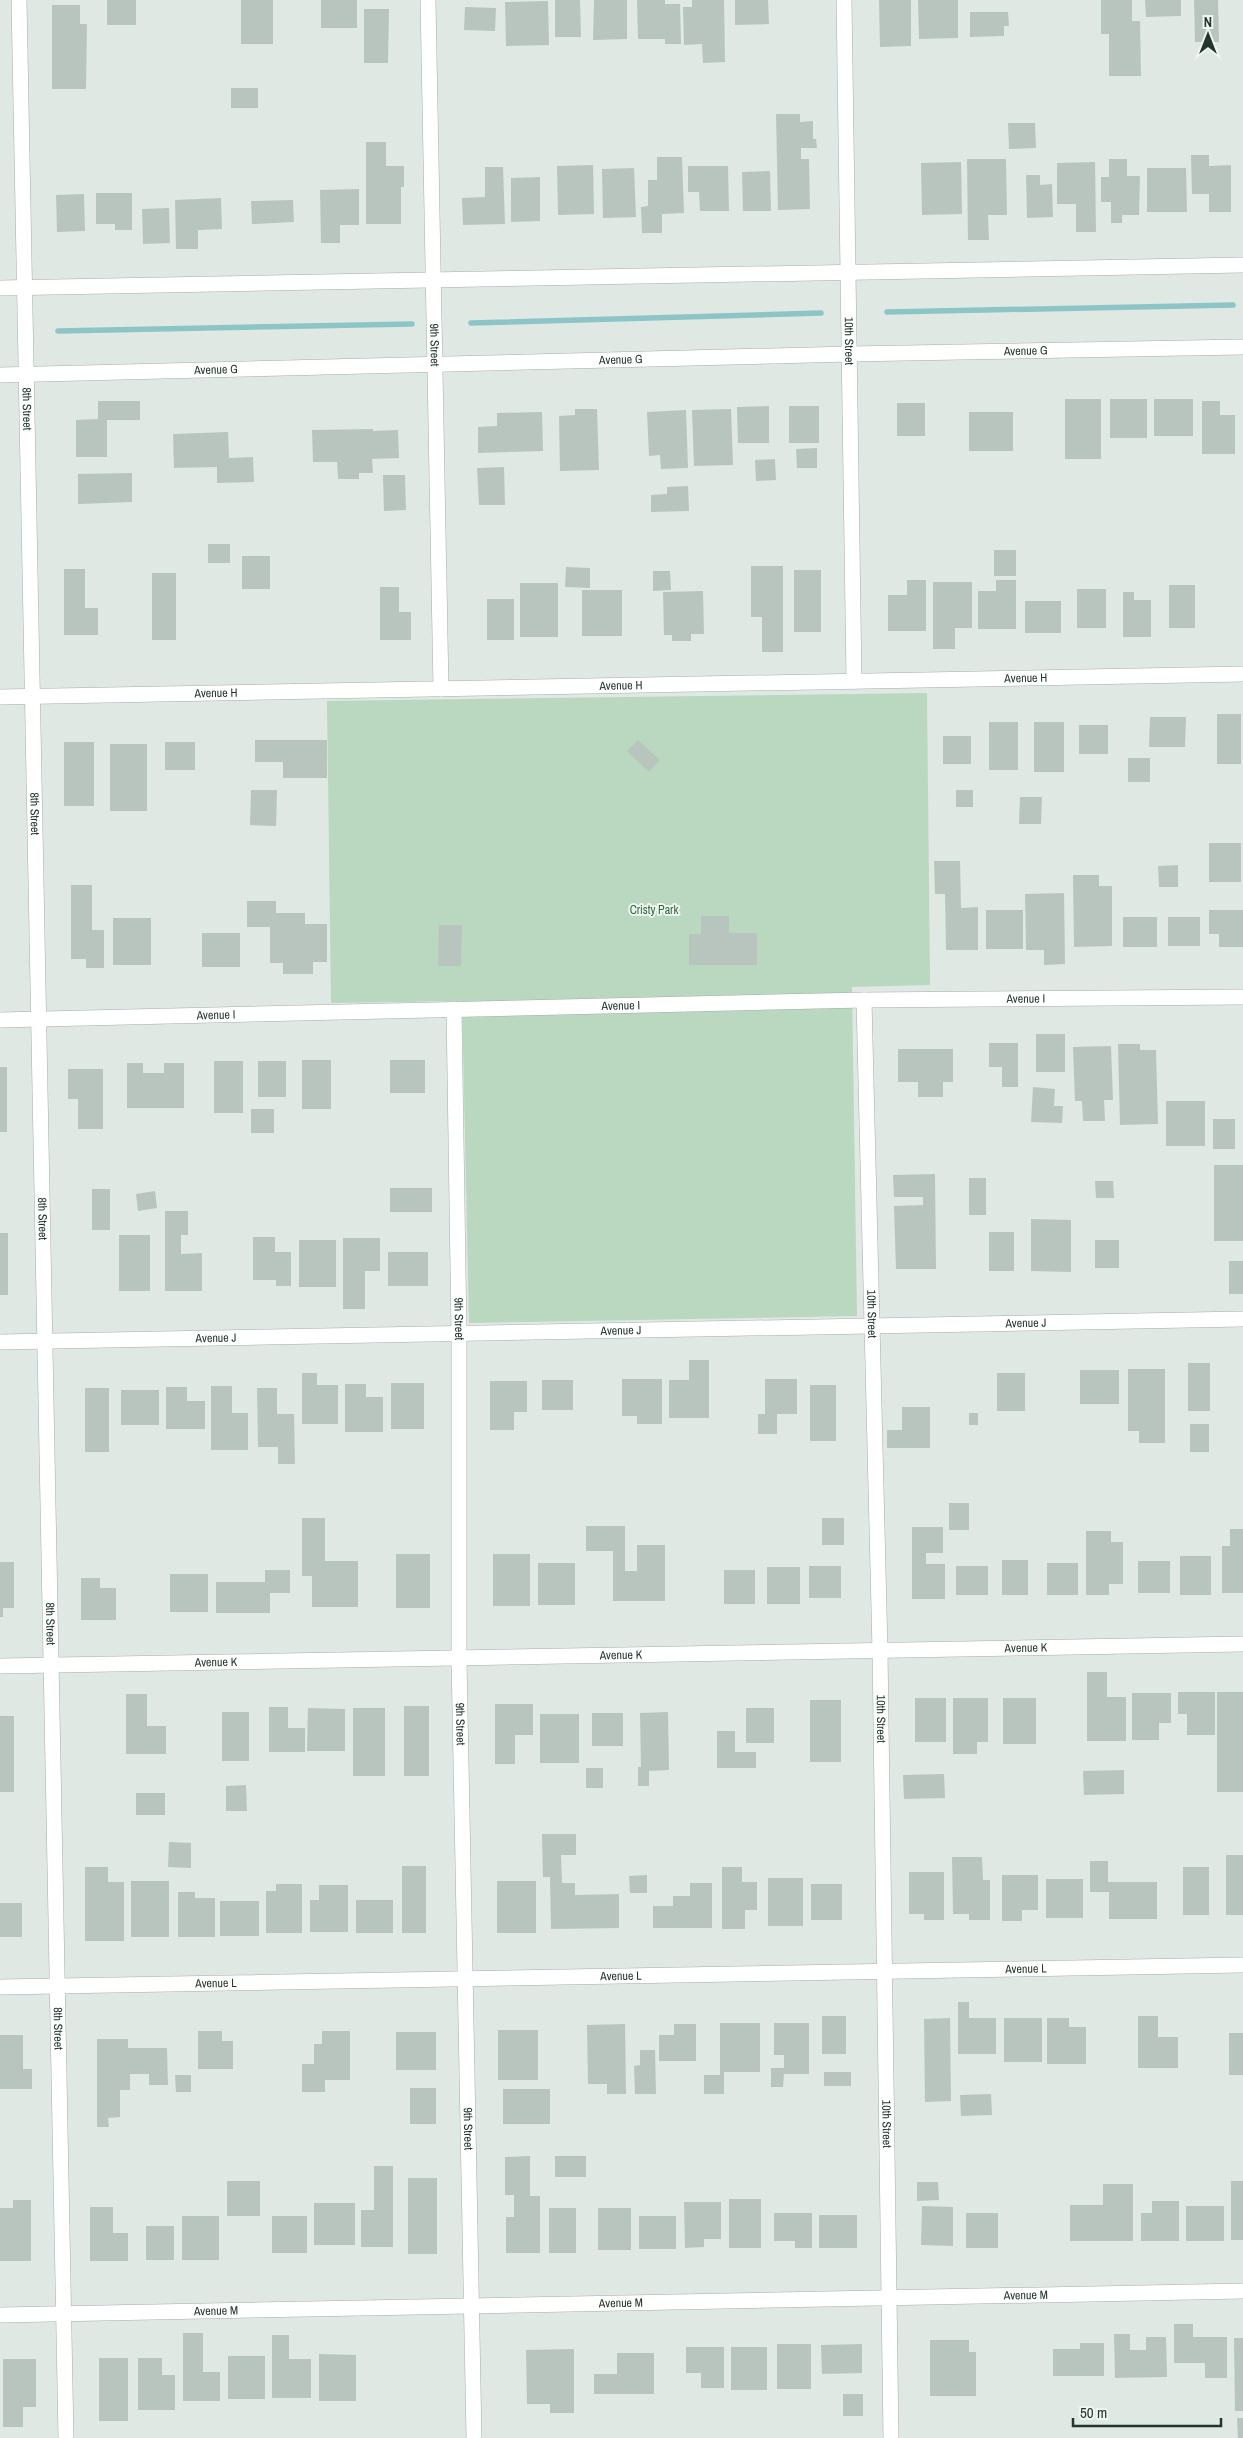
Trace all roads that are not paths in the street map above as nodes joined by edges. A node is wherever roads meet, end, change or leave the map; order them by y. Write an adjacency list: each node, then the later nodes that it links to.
1 (19, 0): 7 (street, 8th Street)
2 (428, 0): 6 (street, 9th Street)
3 (844, 0): 5 (street, 10th Street)
4 (1243, 265): 5 (street)
5 (848, 272): 6 (street); 10 (street, 10th Street)
6 (434, 280): 7 (street); 11 (street, 9th Street)
7 (25, 287): 8 (street); 12 (street, 8th Street)
8 (0, 288)
9 (1243, 347): 10 (street, Avenue G)
10 (850, 354): 11 (street, Avenue G); 15 (street, 10th Street)
11 (435, 364): 12 (street, Avenue G); 16 (street, 9th Street)
12 (26, 374): 13 (street, Avenue G); 18 (street, 8th Street)
13 (0, 375)
14 (1243, 674): 15 (street, Avenue H)
15 (854, 682): 16 (street, Avenue H)
16 (441, 689): 18 (street, Avenue H)
17 (0, 697): 18 (street, Avenue H)
18 (33, 697): 22 (street, 8th Street)
19 (1243, 996): 20 (street, Avenue I)
20 (864, 1000): 21 (street, Avenue I); 25 (street, 10th Street)
21 (454, 1009): 22 (street, Avenue I); 26 (street, 9th Street)
22 (39, 1019): 23 (street, Avenue I); 27 (street, 8th Street)
23 (0, 1020)
24 (1243, 1319): 25 (street, Avenue J)
25 (871, 1326): 26 (street, Avenue J); 30 (street, 10th Street)
26 (460, 1333): 27 (street, Avenue J); 31 (street, 9th Street)
27 (46, 1341): 28 (street, Avenue J); 32 (street, 8th Street)
28 (0, 1342)
29 (1243, 1644): 30 (street, Avenue K)
30 (880, 1650): 31 (street, Avenue K); 35 (street, 10th Street)
31 (460, 1658): 32 (street, Avenue K); 36 (street, 9th Street)
32 (52, 1665): 33 (street, Avenue K); 37 (street, 8th Street)
33 (0, 1666)
34 (1243, 1965): 35 (street, Avenue L)
35 (884, 1972): 36 (street, Avenue L); 40 (street, 10th Street)
36 (466, 1980): 37 (street, Avenue L); 41 (street, 9th Street)
37 (58, 1986): 38 (street, Avenue L); 42 (street, 8th Street)
38 (0, 1987)
39 (1243, 2291): 40 (street, Avenue M)
40 (889, 2298): 41 (street, Avenue M); 46 (street, 10th Street)
41 (472, 2306): 42 (street, Avenue M); 45 (street, 9th Street)
42 (64, 2314): 43 (street, Avenue M); 44 (street, 8th Street)
43 (0, 2315)
44 (66, 2438)
45 (474, 2438)
46 (891, 2438)

